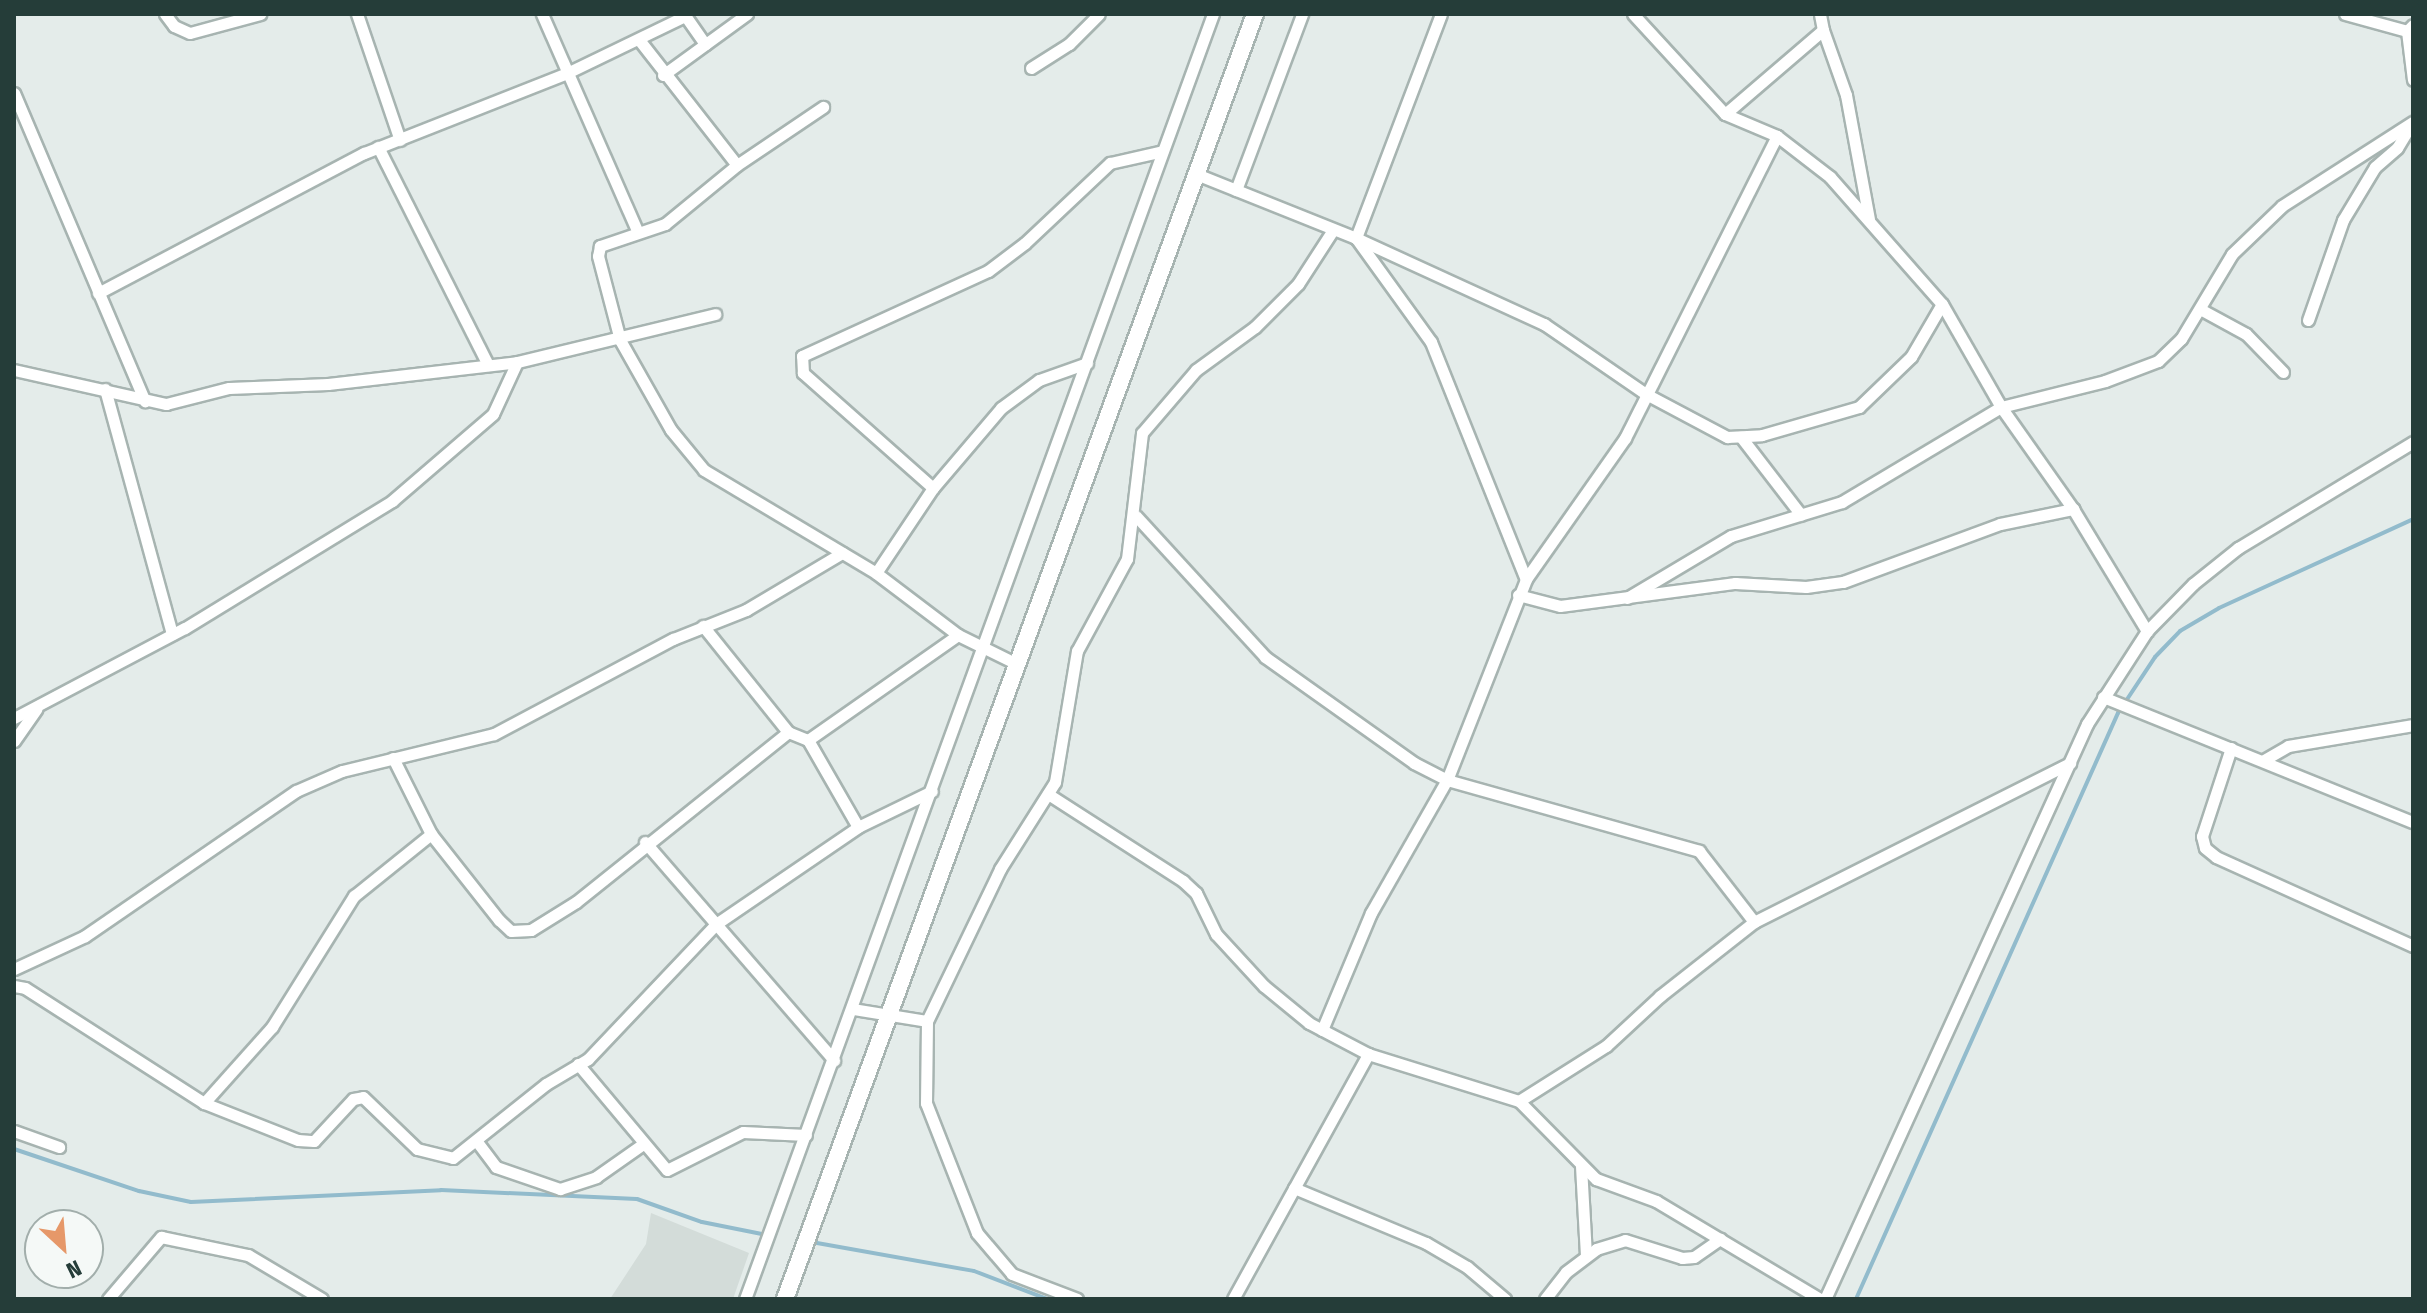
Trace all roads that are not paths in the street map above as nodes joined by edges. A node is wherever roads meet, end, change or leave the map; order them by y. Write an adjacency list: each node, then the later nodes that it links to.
1 (165, 14): 2 (street)
2 (260, 14)
3 (357, 14): 28 (street)
4 (542, 14): 20 (street)
5 (747, 14): 18 (street)
6 (1099, 14): 19 (street)
7 (1213, 14): 30 (street)
8 (1255, 14): 32 (main road)
9 (1302, 14): 33 (street)
10 (1441, 14): 37 (street)
11 (1633, 14): 25 (street)
12 (1820, 14): 16 (street)
13 (2345, 14): 15 (street)
14 (685, 15): 17 (street); 18 (street)
15 (2410, 28): 22 (street)
16 (1823, 30): 25 (street); 34 (street)
17 (640, 41): 20 (street); 21 (street)
18 (705, 44): 21 (street)
19 (1031, 68)
20 (567, 73): 28 (street); 35 (street)
21 (663, 75): 31 (street)
22 (2413, 80)
23 (14, 93): 38 (street)
24 (823, 107): 31 (street)
25 (1725, 114): 27 (street)
26 (2412, 124): 40 (street); 42 (street)
27 (1777, 136): 34 (street); 50 (street)
28 (400, 140): 29 (street)
29 (378, 147): 38 (street); 46 (street)
30 (1163, 151): 45 (street); 55 (street)
31 (737, 165): 35 (street)
32 (1196, 174): 33 (street); 69 (main road)
33 (1236, 190): 36 (street)
34 (1870, 221): 39 (street)
35 (637, 230): 43 (street)
36 (1333, 230): 37 (street); 58 (street)
37 (1356, 238): 50 (street); 61 (street)
38 (98, 293): 51 (street)
39 (1942, 304): 52 (street); 53 (street)
40 (2200, 309): 48 (street); 52 (street)
41 (715, 314): 43 (street)
42 (2308, 320)
43 (620, 340): 44 (street); 59 (street)
44 (517, 362): 46 (street); 66 (street)
45 (1087, 363): 55 (street); 68 (street)
46 (488, 365): 51 (street)
47 (14, 370): 49 (street)
48 (2283, 372)
49 (105, 389): 51 (street); 66 (street)
50 (1646, 394): 53 (street); 61 (street)
51 (145, 401)
52 (2001, 407): 56 (street); 57 (street)
53 (1741, 437): 57 (street)
54 (2413, 442): 65 (street)
55 (933, 488): 60 (street)
56 (2073, 509): 63 (street); 65 (street)
57 (1801, 515): 63 (street)
58 (1136, 516): 81 (street); 83 (street)
59 (842, 553): 60 (street); 64 (street)
60 (876, 573): 67 (street)
61 (1526, 579): 62 (street)
62 (1518, 595): 63 (street); 81 (street)
63 (1627, 598)
64 (703, 626): 74 (street); 78 (street)
65 (2147, 631): 70 (street)
66 (172, 634): 71 (street)
67 (958, 635): 68 (street); 75 (street)
68 (986, 647): 69 (street); 82 (street)
69 (1017, 664): 94 (main road)
70 (2103, 697): 77 (street); 80 (street)
71 (37, 707): 72 (street); 76 (street)
72 (14, 718)
73 (2413, 725): 79 (street)
74 (788, 732): 75 (street); 87 (street)
75 (808, 740): 85 (street)
76 (14, 741)
77 (2231, 748): 79 (street); 90 (street)
78 (393, 758): 86 (street); 91 (street)
79 (2264, 760): 84 (street)
80 (2070, 763): 88 (street); 119 (street)
81 (1447, 780): 88 (street); 96 (street)
82 (932, 791): 85 (street); 93 (street)
83 (1048, 794): 95 (street); 96 (street)
84 (2413, 822)
85 (858, 827): 89 (street)
86 (431, 834): 87 (street); 101 (street)
87 (645, 842): 89 (street)
88 (1754, 922): 100 (street)
89 (716, 924): 98 (street); 99 (street)
90 (2413, 946)
91 (14, 969)
92 (14, 986): 101 (street)
93 (853, 1009): 94 (street); 98 (street)
94 (888, 1016): 95 (street); 114 (main road)
95 (927, 1021): 115 (street)
96 (1322, 1030): 97 (street)
97 (1368, 1054): 100 (street); 108 (street)
98 (834, 1060): 103 (street)
99 (578, 1064): 104 (street); 105 (street)
100 (1519, 1101): 107 (street)
101 (204, 1103): 104 (street)
102 (14, 1131): 106 (street)
103 (806, 1135): 105 (street); 113 (street)
104 (478, 1143): 105 (street)
105 (643, 1144)
106 (59, 1147)
107 (1581, 1166): 109 (street); 110 (street)
108 (1294, 1188): 116 (street); 117 (street)
109 (1720, 1239): 110 (street); 119 (street)
110 (1586, 1255): 118 (street)
111 (108, 1299): 112 (street)
112 (322, 1299)
113 (745, 1299)
114 (785, 1299)
115 (1077, 1299)
116 (1233, 1299)
117 (1505, 1299)
118 (1545, 1299)
119 (1822, 1299)

